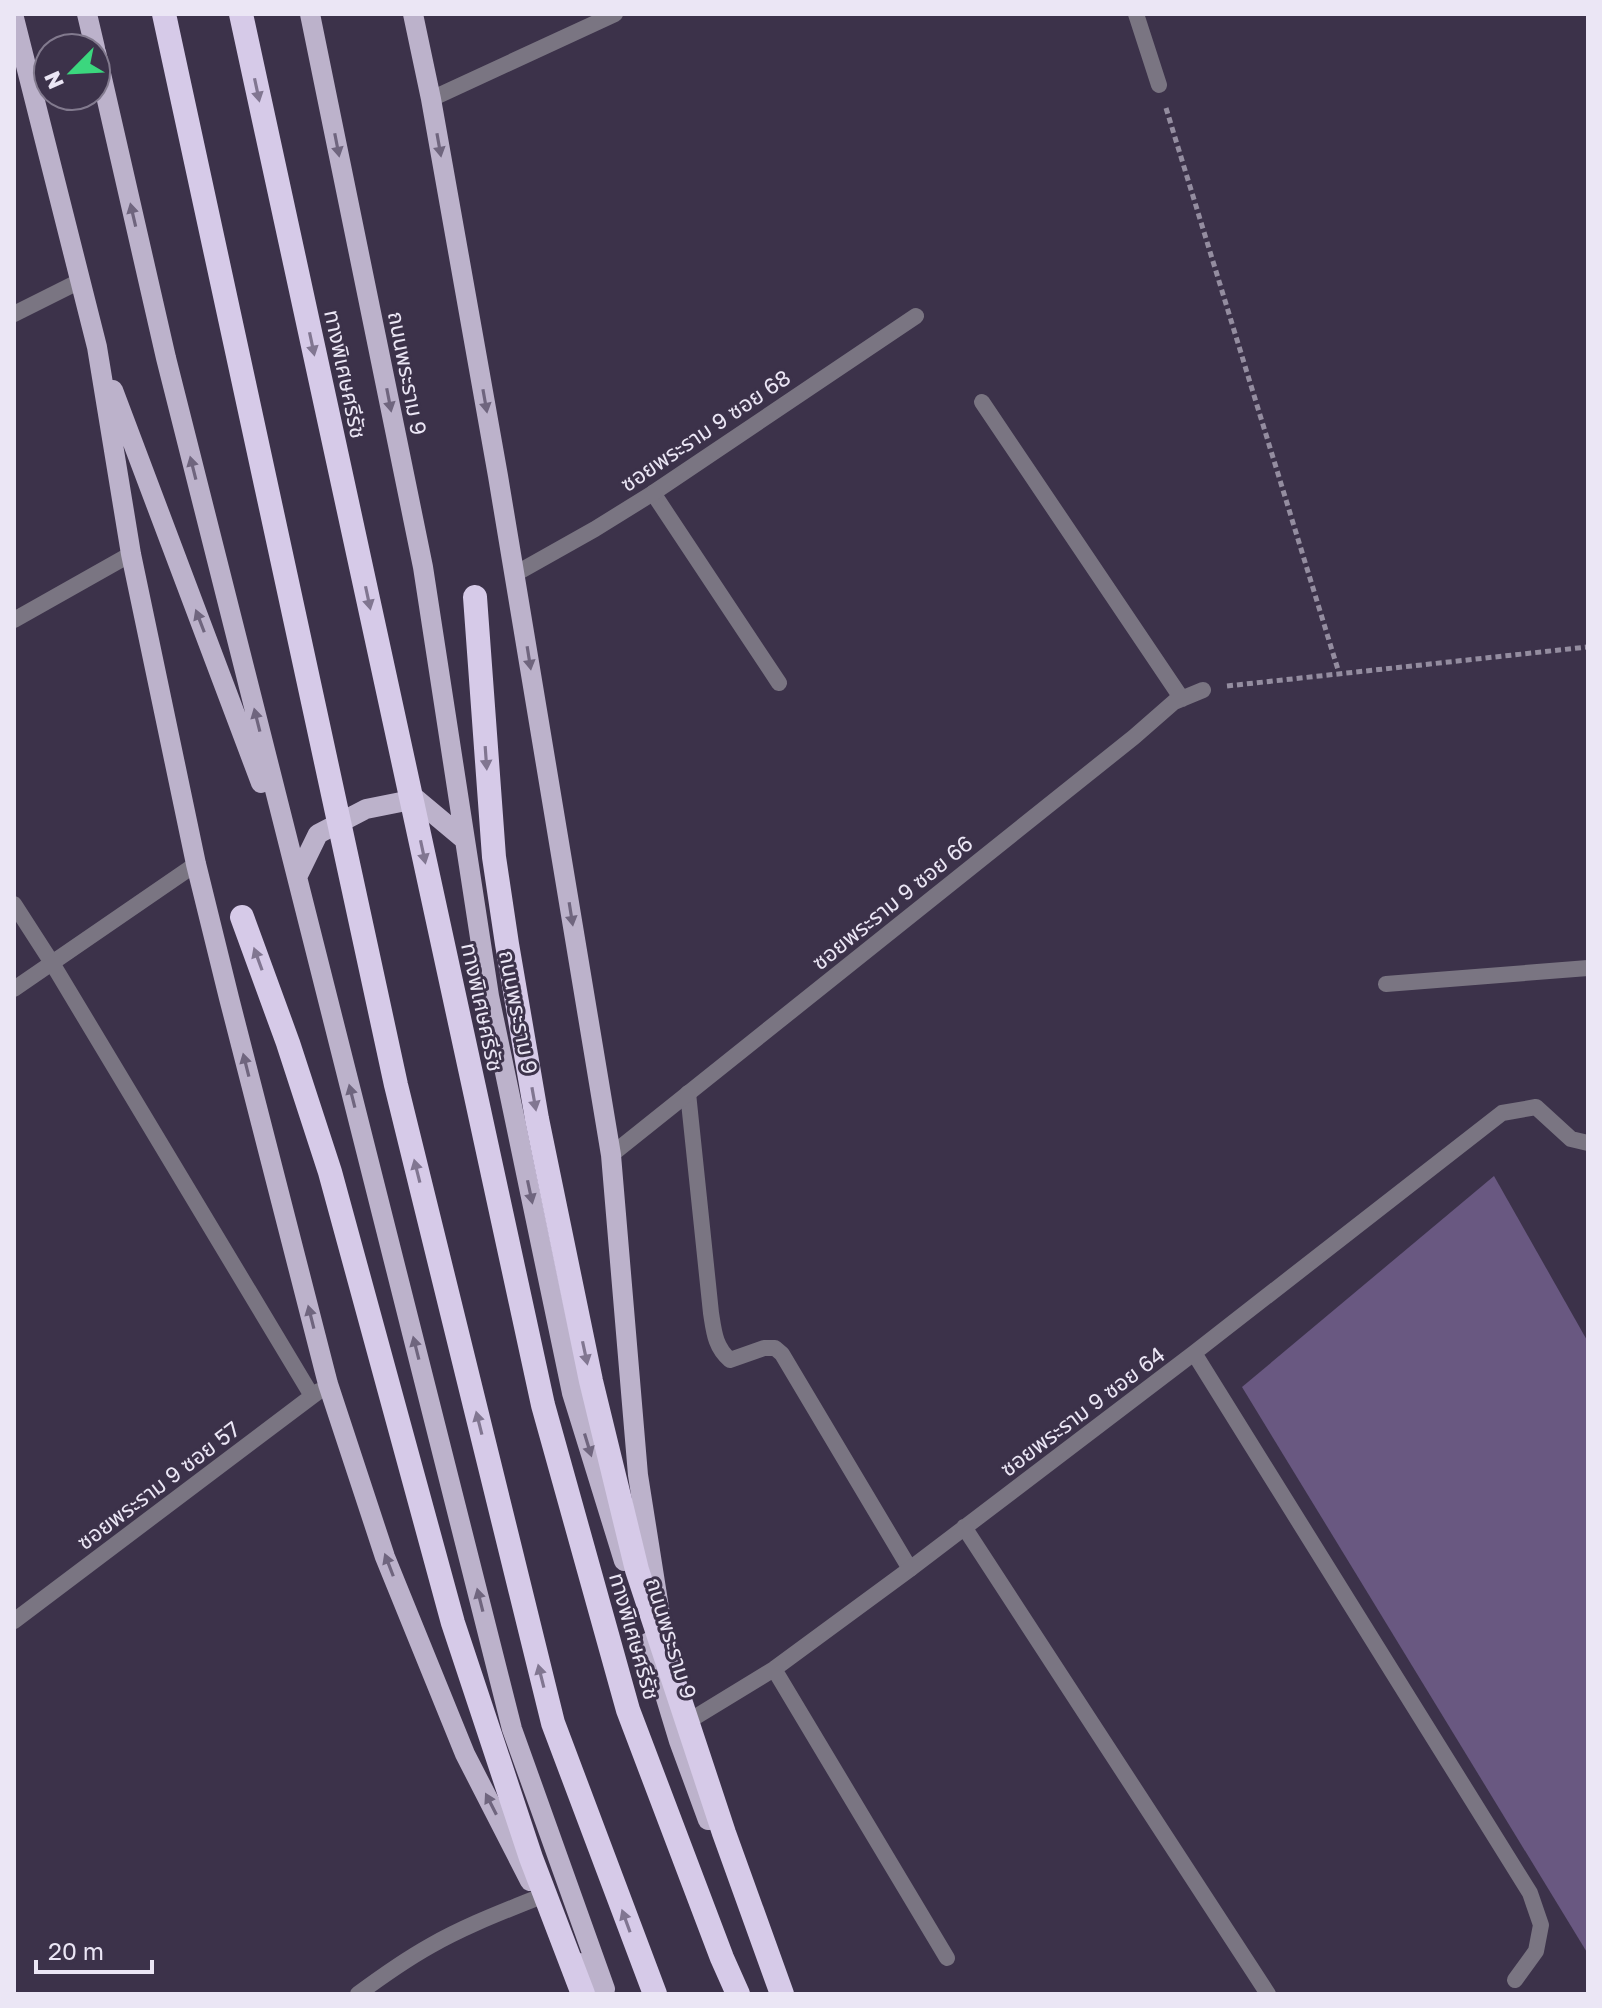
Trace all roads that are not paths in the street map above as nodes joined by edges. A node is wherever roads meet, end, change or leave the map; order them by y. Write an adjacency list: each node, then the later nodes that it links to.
1 (164, 14): 50 (highway, one-way to 1, bridge)
2 (241, 14): 51 (highway, ทางพิเศษศรีรัช, one-way to 51, bridge)
3 (310, 14): 24 (main road, ถนนพระราม 9, one-way to 24)
4 (413, 14): 9 (main road)
5 (615, 14): 9 (street)
6 (1136, 14): 8 (street)
7 (14, 18): 11 (main road)
8 (1159, 85)
9 (431, 99): 18 (main road, one-way to 18)
10 (110, 112): 26 (main road, one-way to 10)
11 (80, 281): 12 (street); 14 (main road)
12 (14, 314)
13 (916, 316): 16 (street, ซอยพระราม 9 ซอย 68)
14 (97, 347): 17 (main road); 26 (main road, one-way to 14)
15 (982, 402): 23 (street)
16 (653, 493): 18 (street, ซอยพระราม 9 ซอย 68); 21 (street)
17 (131, 554): 20 (street); 25 (main road)
18 (515, 574): 35 (main road, one-way to 35)
19 (475, 597): 53 (highway, one-way to 53, bridge)
20 (14, 620)
21 (779, 683)
22 (1203, 690): 23 (street, ซอยพระราม 9 ซอย 66)
23 (1182, 699): 33 (street, ซอยพระราม 9 ซอย 66)
24 (465, 840): 26 (main road); 42 (main road, ถนนพระราม 9, one-way to 42)
25 (196, 864): 29 (street); 37 (main road, one-way to 25)
26 (297, 877): 49 (main road, one-way to 26)
27 (14, 904): 29 (street)
28 (242, 917): 47 (highway, one-way to 28, bridge)
29 (52, 963): 32 (street); 37 (street)
30 (1588, 968): 31 (street)
31 (1386, 984)
32 (14, 989)
33 (688, 1093): 35 (street, ซอยพระราม 9 ซอย 66); 39 (street)
34 (1588, 1143): 36 (street, ซอยพระราม 9 ซอย 64)
35 (611, 1155): 42 (main road)
36 (1194, 1353): 38 (street, ซอยพระราม 9 ซอย 64); 45 (street)
37 (320, 1390): 40 (street, ซอยพระราม 9 ซอย 57); 43 (main road, one-way to 37)
38 (964, 1527): 39 (street, ซอยพระราม 9 ซอย 64); 54 (street)
39 (910, 1569): 41 (street, ซอยพระราม 9 ซอย 64)
40 (17, 1613)
41 (774, 1669): 42 (street, ซอยพระราม 9 ซอย 64); 44 (street)
42 (678, 1734): 52 (main road, ถนนพระราม 9)
43 (539, 1897): 46 (street); 48 (main road)
44 (947, 1958)
45 (1515, 1980)
46 (358, 1994)
47 (583, 1994)
48 (598, 1994)
49 (607, 1994)
50 (655, 1994)
51 (738, 1994)
52 (774, 1994)
53 (782, 1994)
54 (1268, 1994)

